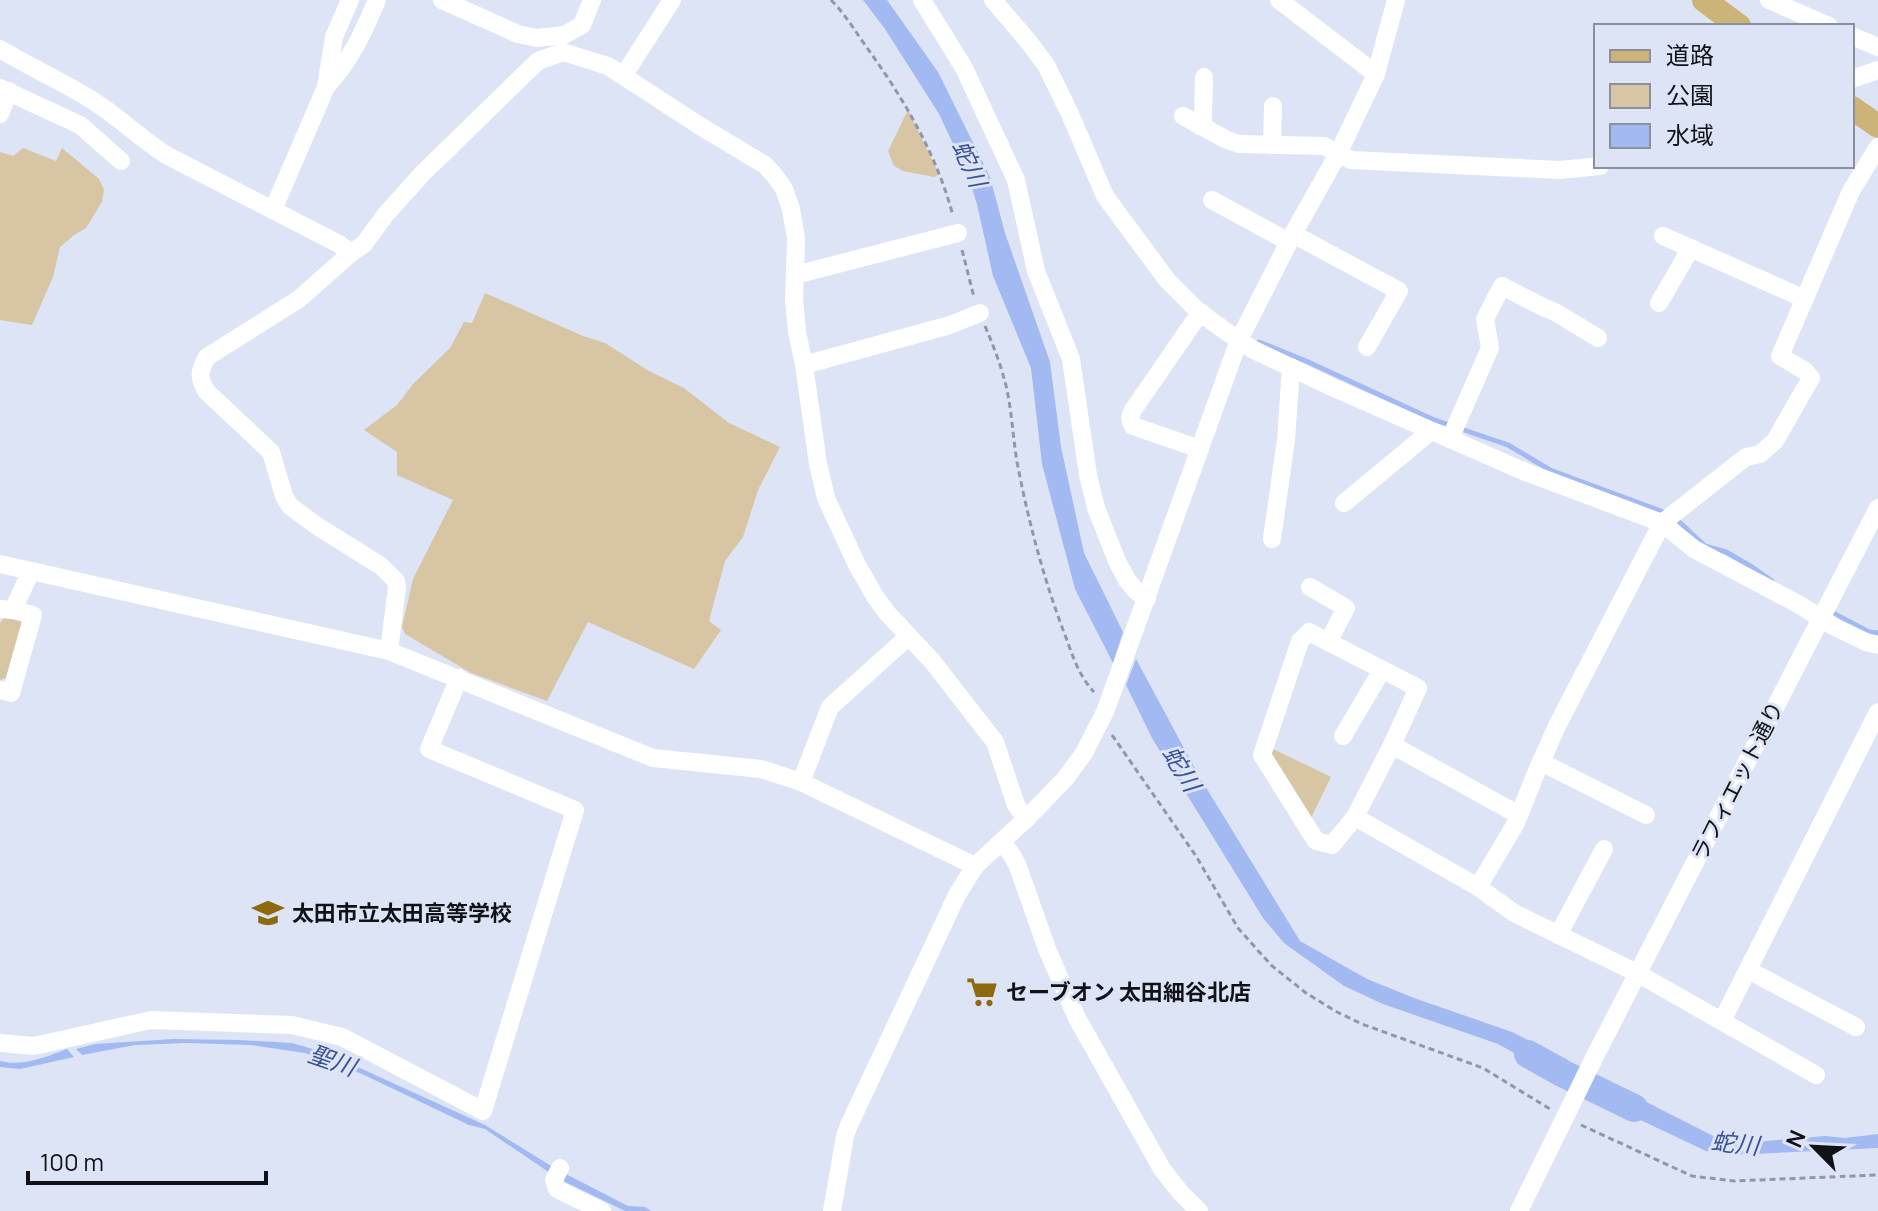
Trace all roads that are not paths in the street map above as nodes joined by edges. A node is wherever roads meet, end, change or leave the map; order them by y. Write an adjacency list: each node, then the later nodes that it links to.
1 (350, 0): 22 (street)
2 (377, 0): 22 (street)
3 (442, 0): 4 (street)
4 (592, 0)
5 (672, 0): 19 (street)
6 (922, 0): 60 (street)
7 (993, 0): 44 (street)
8 (1279, 0): 18 (street)
9 (1396, 0): 18 (street)
10 (1704, 0): 12 (main road)
11 (1769, 0): 13 (street)
12 (1736, 24)
13 (1824, 24)
14 (1854, 37): 15 (street)
15 (1878, 47)
16 (0, 49): 34 (street)
17 (1878, 70): 21 (street)
18 (1376, 74): 30 (street)
19 (624, 75): 39 (street); 40 (street)
20 (1204, 77): 28 (street)
21 (1854, 78)
22 (326, 87): 34 (street)
23 (5, 90): 26 (street); 31 (street)
24 (1273, 106): 28 (street)
25 (1854, 109): 27 (main road)
26 (0, 114)
27 (1878, 126)
28 (1272, 145): 30 (street)
29 (1878, 147): 41 (street)
30 (1338, 154): 32 (street); 37 (street)
31 (121, 161)
32 (1594, 167)
33 (1212, 200): 37 (street)
34 (273, 210): 39 (street)
35 (958, 233): 40 (street)
36 (1663, 236): 38 (street)
37 (1291, 238): 46 (street); 47 (street)
38 (1691, 248): 41 (street); 42 (street)
39 (351, 253): 66 (street)
40 (795, 275): 48 (street)
41 (1805, 299): 55 (street)
42 (1659, 303)
43 (980, 313): 48 (street)
44 (1202, 313): 46 (street); 52 (street)
45 (1598, 338): 51 (street)
46 (1239, 340): 49 (street); 52 (street)
47 (1367, 347)
48 (804, 365): 63 (street)
49 (1291, 367): 50 (street); 56 (street)
50 (1431, 431): 51 (street); 53 (street)
51 (1450, 439): 55 (street)
52 (1200, 449): 60 (street)
53 (1344, 503)
54 (1878, 508): 62 (street, ラフィエット通り)
55 (1662, 523): 62 (street); 73 (street)
56 (1272, 539)
57 (4, 565): 58 (street)
58 (31, 571): 61 (street); 66 (street)
59 (1310, 587): 64 (street)
60 (1147, 599): 78 (street)
61 (6, 610): 69 (street)
62 (1820, 619): 65 (street); 85 (street, ラフィエット通り)
63 (909, 636): 74 (street); 78 (street)
64 (1328, 642): 67 (street); 77 (street)
65 (1878, 645)
66 (389, 651): 68 (street)
67 (1382, 670): 71 (street); 72 (street)
68 (459, 678): 74 (street); 88 (street)
69 (0, 690)
70 (1878, 712): 84 (street)
71 (1343, 736)
72 (1392, 745): 75 (street); 77 (street)
73 (1541, 762): 75 (street); 76 (street)
74 (801, 782): 81 (street)
75 (1519, 815): 82 (street)
76 (1646, 815)
77 (1355, 817): 82 (street)
78 (1026, 819): 79 (street)
79 (1001, 843): 81 (street); 93 (street)
80 (1604, 849): 83 (street)
81 (975, 866): 92 (street)
82 (1478, 887): 83 (street)
83 (1558, 935): 85 (street)
84 (1748, 970): 86 (street); 87 (street)
85 (1637, 973): 86 (street); 94 (street, ラフィエット通り)
86 (1722, 1021): 89 (street)
87 (1856, 1027)
88 (0, 1043)
89 (1816, 1075)
90 (557, 1174): 91 (street)
91 (602, 1211)
92 (832, 1211)
93 (1199, 1211)
94 (1519, 1211)

